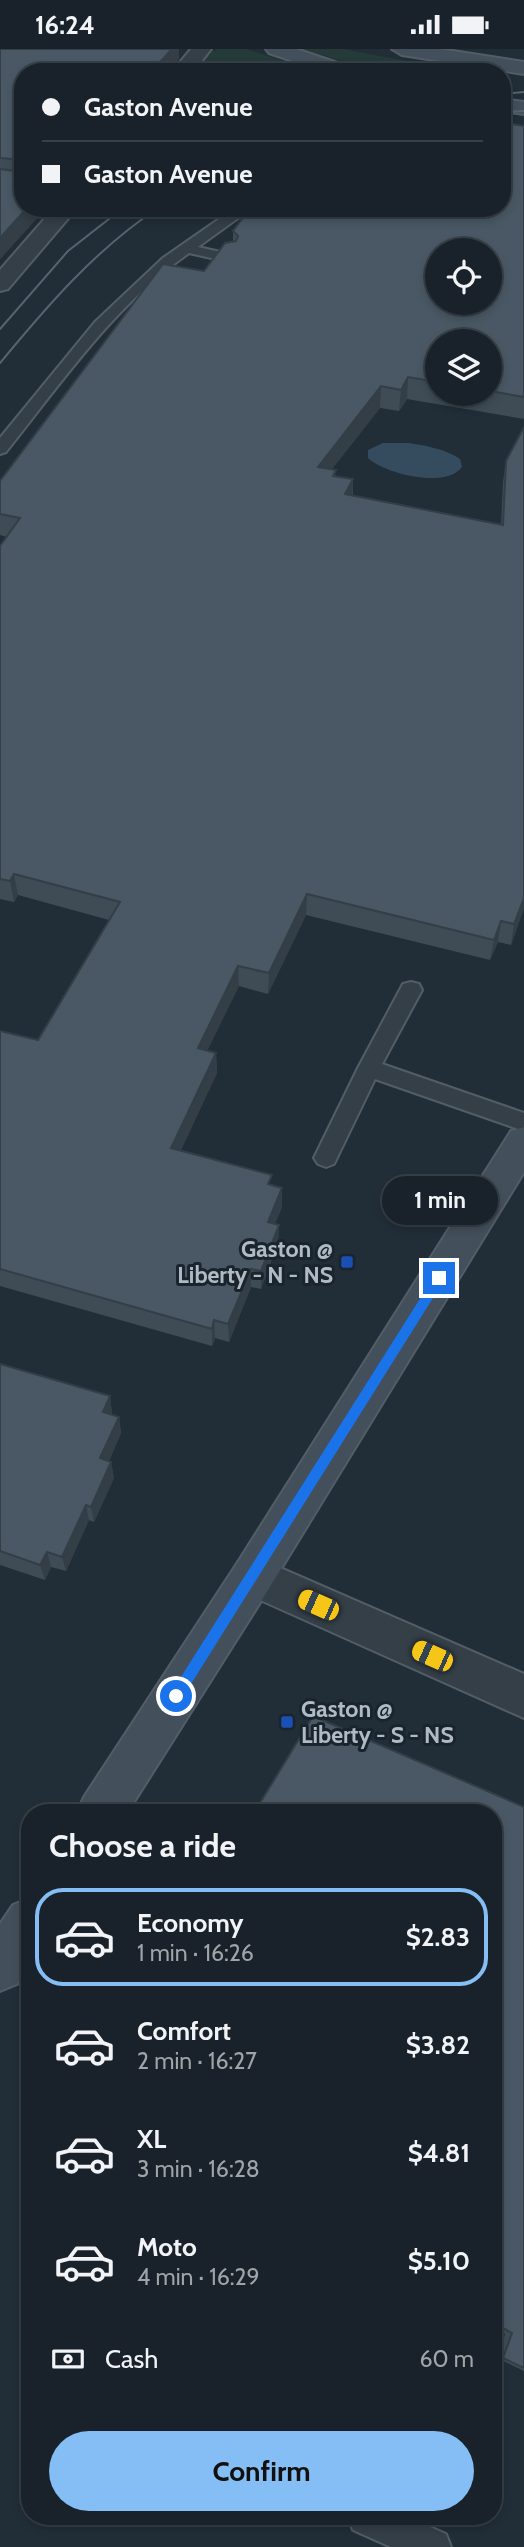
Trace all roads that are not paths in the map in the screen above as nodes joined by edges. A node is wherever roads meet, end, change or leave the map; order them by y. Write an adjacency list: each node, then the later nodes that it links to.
1 (201, 49): 4 (street)
2 (276, 49): 5 (street)
3 (402, 49): 6 (street)
4 (189, 63)
5 (319, 63)
6 (492, 63)
7 (58, 217): 11 (street)
8 (232, 217): 9 (lane)
9 (185, 248): 10 (lane); 12 (lane)
10 (229, 258)
11 (0, 285)
12 (0, 449)
13 (411, 990): 14 (lane)
14 (369, 1068): 15 (lane); 17 (lane)
15 (524, 1122)
16 (524, 1141): 18 (street)
17 (326, 1158)
18 (253, 1576): 19 (street); 20 (street)
19 (524, 1696)
20 (106, 1804)
21 (21, 1935): 22 (street)
22 (0, 1967)
23 (384, 2525): 24 (lane)
24 (433, 2547)

